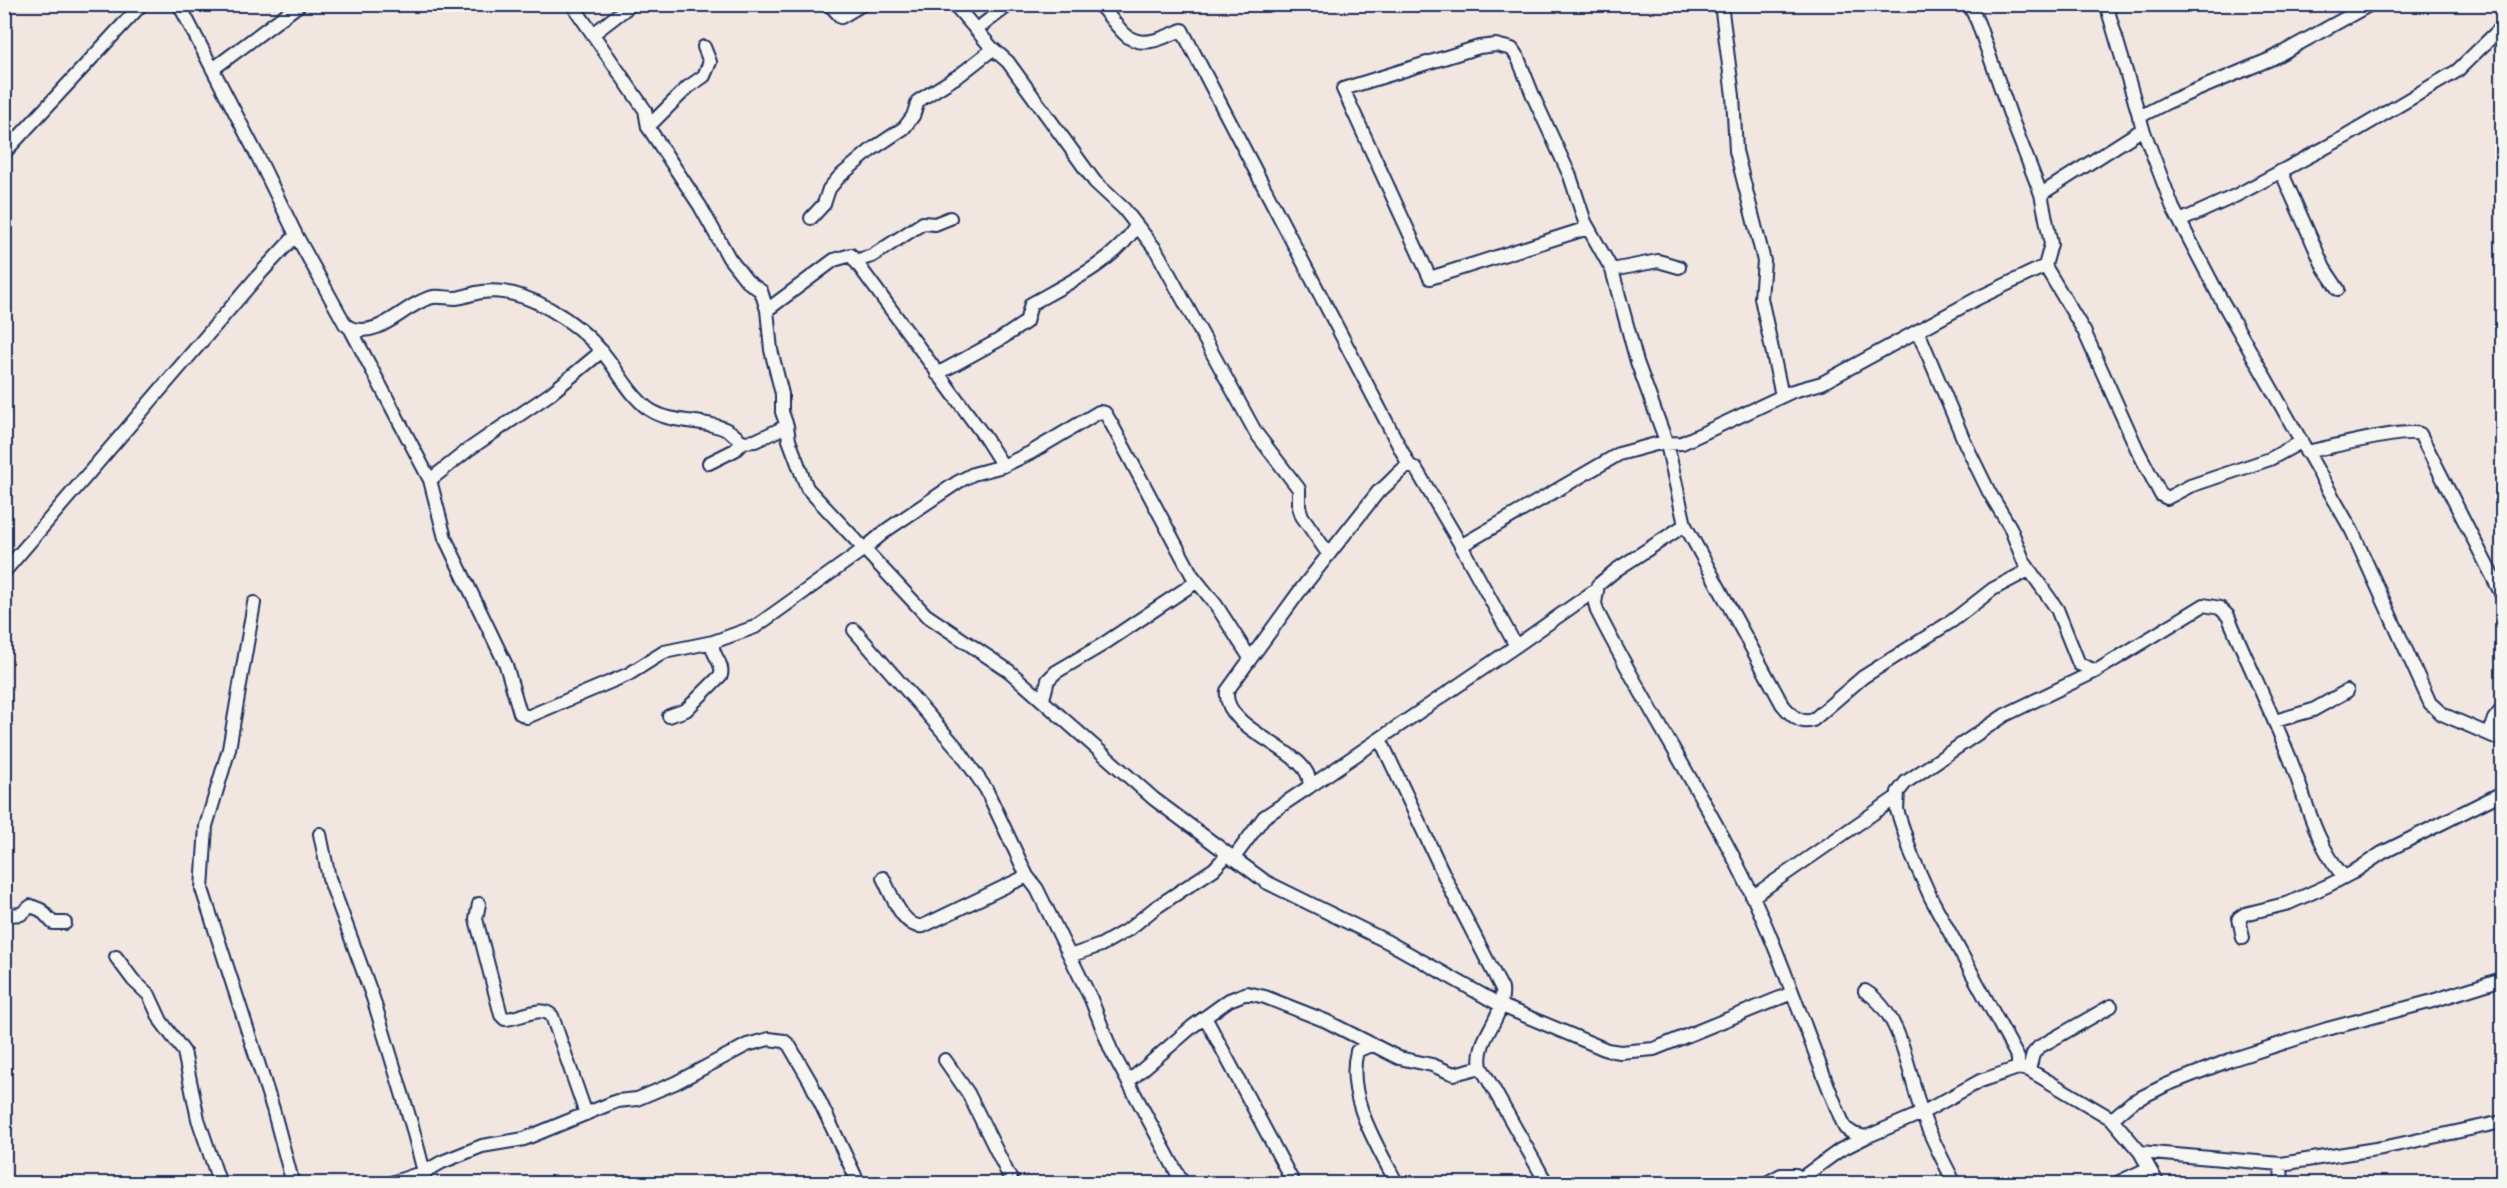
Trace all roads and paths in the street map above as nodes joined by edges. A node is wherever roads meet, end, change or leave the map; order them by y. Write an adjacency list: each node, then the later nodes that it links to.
1 (142, 4): 23 (street)
2 (179, 4): 20 (street)
3 (300, 4): 20 (street)
4 (572, 4): 17 (street)
5 (632, 4): 17 (street)
6 (829, 4): 7 (street)
7 (863, 4)
8 (954, 4): 16 (street)
9 (1010, 4): 16 (street)
10 (1098, 4): 48 (street)
11 (1721, 4): 42 (street)
12 (1968, 4): 25 (street)
13 (2106, 4): 21 (street)
14 (2371, 4): 21 (street)
15 (2502, 27): 24 (street)
16 (977, 29): 19 (street)
17 (593, 34): 22 (street)
18 (704, 47): 22 (street)
19 (993, 49): 26 (street); 29 (street)
20 (213, 69): 31 (street)
21 (2141, 123): 25 (street); 28 (street)
22 (648, 127): 37 (street)
23 (4, 153)
24 (2281, 171): 28 (street); 36 (street)
25 (2041, 194): 33 (street)
26 (811, 218)
27 (950, 218): 32 (street)
28 (2180, 221): 46 (street)
29 (1136, 226): 41 (street); 54 (street)
30 (1588, 228): 30 (street); 35 (street)
31 (296, 235): 38 (street); 56 (street)
32 (855, 261): 37 (street); 41 (street)
33 (2044, 266): 39 (street); 46 (street)
34 (1679, 267): 35 (street)
35 (1612, 270): 45 (street)
36 (2338, 289)
37 (767, 310): 43 (street)
38 (350, 328): 40 (street); 50 (street)
39 (1918, 332): 42 (street); 55 (street)
40 (602, 351): 44 (street); 50 (street)
41 (937, 374): 49 (street)
42 (1782, 396): 45 (street)
43 (787, 426): 44 (street); 53 (street)
44 (743, 442): 47 (street)
45 (1667, 444): 51 (street); 52 (street)
46 (2304, 447): 59 (street); 73 (street)
47 (709, 463)
48 (1409, 465): 52 (street); 54 (street)
49 (1003, 466): 53 (street); 57 (street)
50 (430, 480): 62 (street)
51 (1685, 525): 55 (street); 58 (street)
52 (1460, 542): 63 (street)
53 (864, 549): 62 (street); 69 (street)
54 (1329, 555): 64 (street)
55 (2029, 570): 65 (street)
56 (4, 572)
57 (1196, 582): 64 (street); 69 (street)
58 (1597, 589): 63 (street); 84 (street)
59 (2502, 595)
60 (254, 603): 117 (street)
61 (854, 630): 81 (street)
62 (713, 642): 71 (street)
63 (1516, 646): 74 (street)
64 (1250, 658): 76 (street)
65 (2079, 664): 66 (street); 67 (street)
66 (2096, 671): 67 (street); 72 (street)
67 (2062, 687): 78 (street)
68 (2347, 691): 72 (street)
69 (1043, 699): 80 (street)
70 (2502, 709): 73 (street)
71 (669, 716)
72 (2275, 722): 82 (street)
73 (2489, 734): 75 (street)
74 (1380, 739): 76 (street); 95 (street)
75 (2502, 740)
76 (1309, 787): 80 (street)
77 (2502, 793): 82 (street)
78 (1897, 797): 84 (street); 102 (street)
79 (320, 834): 114 (street)
80 (1230, 857): 89 (street); 94 (street)
81 (1027, 876): 83 (street); 89 (street)
82 (2344, 877): 88 (street)
83 (883, 878)
84 (1752, 897): 93 (street)
85 (479, 904): 105 (street)
86 (4, 910): 87 (street)
87 (65, 923)
88 (2243, 938)
89 (1070, 956): 103 (street)
90 (116, 957): 116 (street)
91 (2502, 980): 106 (street)
92 (1865, 991): 104 (street)
93 (1792, 993): 95 (street); 108 (street)
94 (1486, 997): 95 (street); 98 (street)
95 (1502, 1006): 98 (street)
96 (2111, 1006): 102 (street)
97 (1205, 1017): 99 (street); 103 (street); 122 (street)
98 (1494, 1022): 101 (street)
99 (1371, 1045): 101 (street); 123 (street)
100 (945, 1060): 120 (street)
101 (1481, 1067): 124 (street)
102 (2023, 1069): 104 (street); 106 (street)
103 (1128, 1082): 121 (street)
104 (1922, 1113): 109 (street); 126 (street)
105 (586, 1114): 114 (street); 119 (street)
106 (2112, 1119): 111 (street)
107 (2502, 1122): 112 (street)
108 (1845, 1128): 109 (street); 110 (street)
109 (1866, 1137): 110 (street)
110 (1840, 1150): 115 (street)
111 (2140, 1152): 112 (street); 113 (street)
112 (2281, 1164): 129 (street)
113 (2149, 1168): 127 (street); 128 (street)
114 (424, 1178): 118 (street)
115 (1801, 1181): 125 (street)
116 (220, 1184)
117 (293, 1184)
118 (388, 1184)
119 (859, 1184)
120 (1013, 1184)
121 (1183, 1184)
122 (1294, 1184)
123 (1397, 1184)
124 (1546, 1184)
125 (1766, 1184)
126 (1955, 1184)
127 (2115, 1184)
128 (2158, 1184)
129 (2282, 1184)

